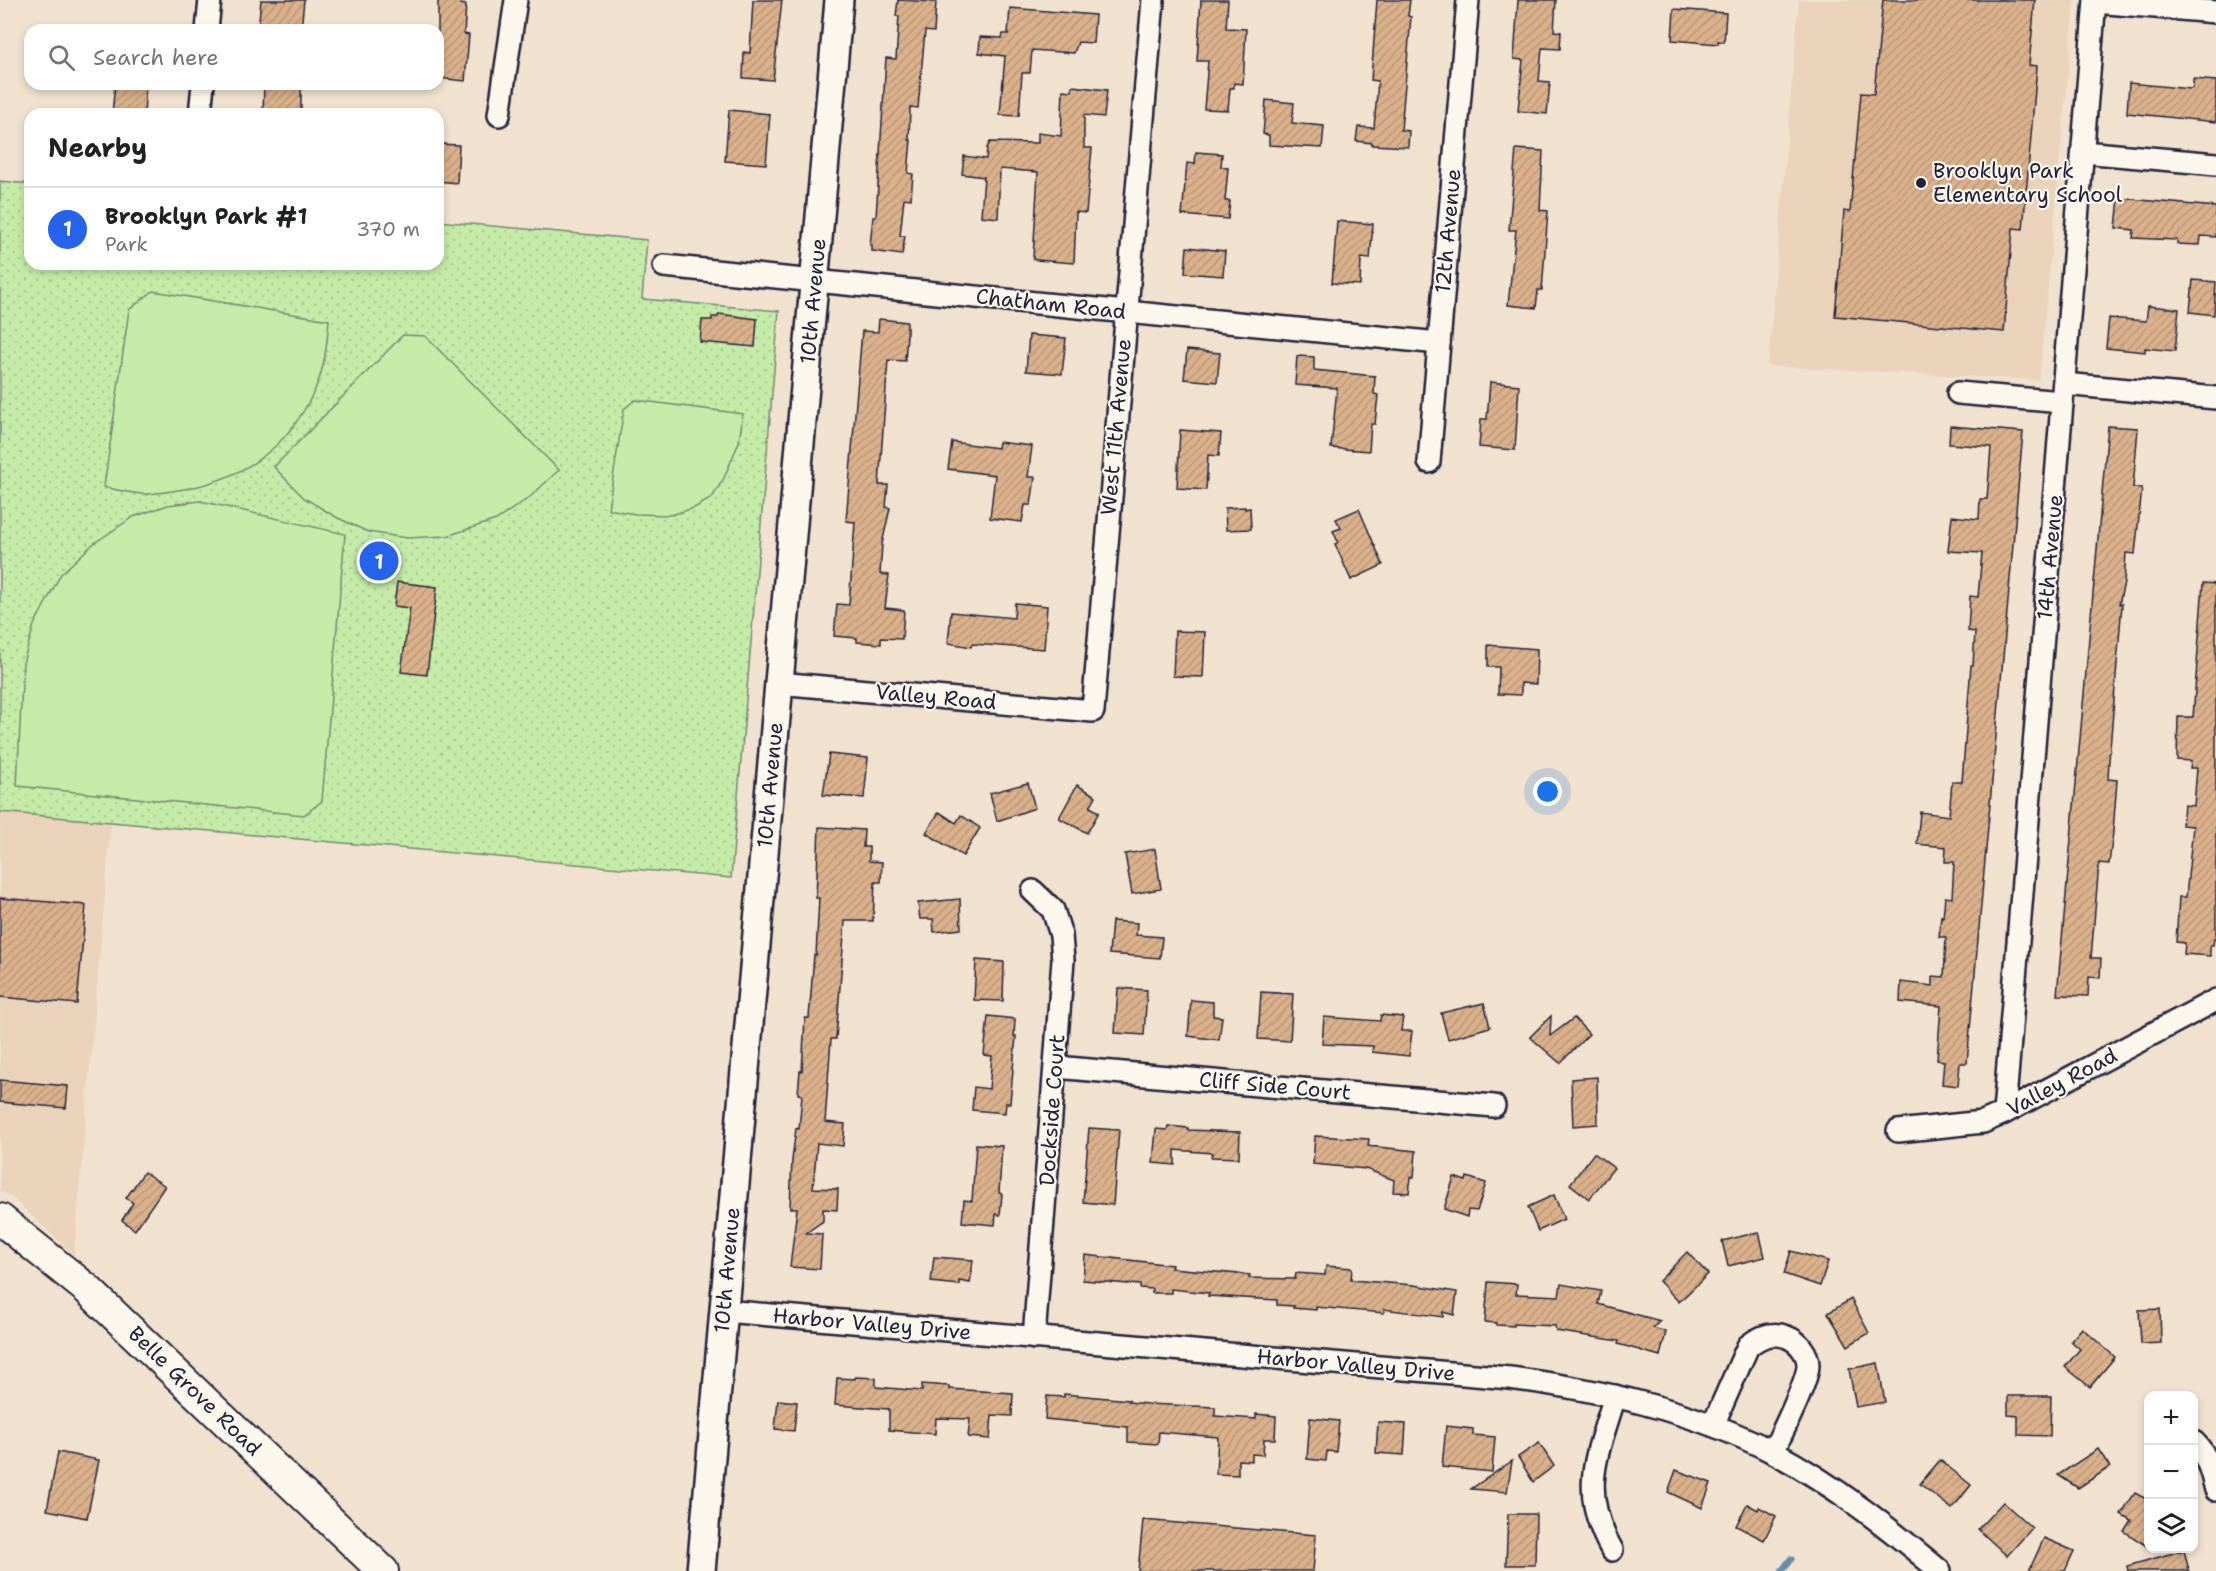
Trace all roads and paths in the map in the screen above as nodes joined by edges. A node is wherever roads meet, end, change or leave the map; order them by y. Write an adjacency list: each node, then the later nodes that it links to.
1 (210, 0): 8 (street)
2 (516, 0): 11 (street)
3 (839, 0): 15 (street, 10th Avenue)
4 (1153, 0): 16 (street, West 11th Avenue)
5 (1468, 0): 17 (street, 12th Avenue)
6 (2095, 1): 7 (street); 12 (street, 14th Avenue)
7 (2216, 12)
8 (208, 24)
9 (202, 90): 10 (street)
10 (201, 108)
11 (499, 115)
12 (2083, 152): 13 (street); 19 (street, 14th Avenue)
13 (2216, 164)
14 (664, 266): 15 (street, Chatham Road)
15 (815, 281): 16 (street, Chatham Road); 22 (street, 10th Avenue)
16 (1126, 312): 17 (street, Chatham Road); 23 (street, West 11th Avenue)
17 (1439, 343): 21 (street, 12th Avenue)
18 (1958, 393): 19 (street)
19 (2063, 393): 20 (street); 28 (street, 14th Avenue)
20 (2216, 398)
21 (1429, 462)
22 (778, 683): 23 (street, Valley Road); 31 (street, 10th Avenue)
23 (1093, 711)
24 (1033, 891): 26 (street, Dockside Court)
25 (2216, 1000): 28 (street, Valley Road)
26 (1056, 1067): 27 (street, Cliff Side Court); 32 (street, Dockside Court)
27 (1494, 1106)
28 (2004, 1113): 29 (street, Valley Road)
29 (1898, 1131)
30 (0, 1219): 39 (main road, Belle Grove Road)
31 (724, 1311): 32 (street, Harbor Valley Drive); 40 (street, 10th Avenue)
32 (1034, 1338): 33 (street, Harbor Valley Drive)
33 (1615, 1396): 34 (street, Harbor Valley Drive); 38 (street)
34 (1713, 1425): 36 (street, Harbor Valley Drive); 36 (street)
35 (2196, 1445): 37 (street)
36 (1773, 1452): 41 (street, Harbor Valley Drive)
37 (2216, 1490)
38 (1612, 1550)
39 (383, 1571)
40 (701, 1571)
41 (1940, 1571)

